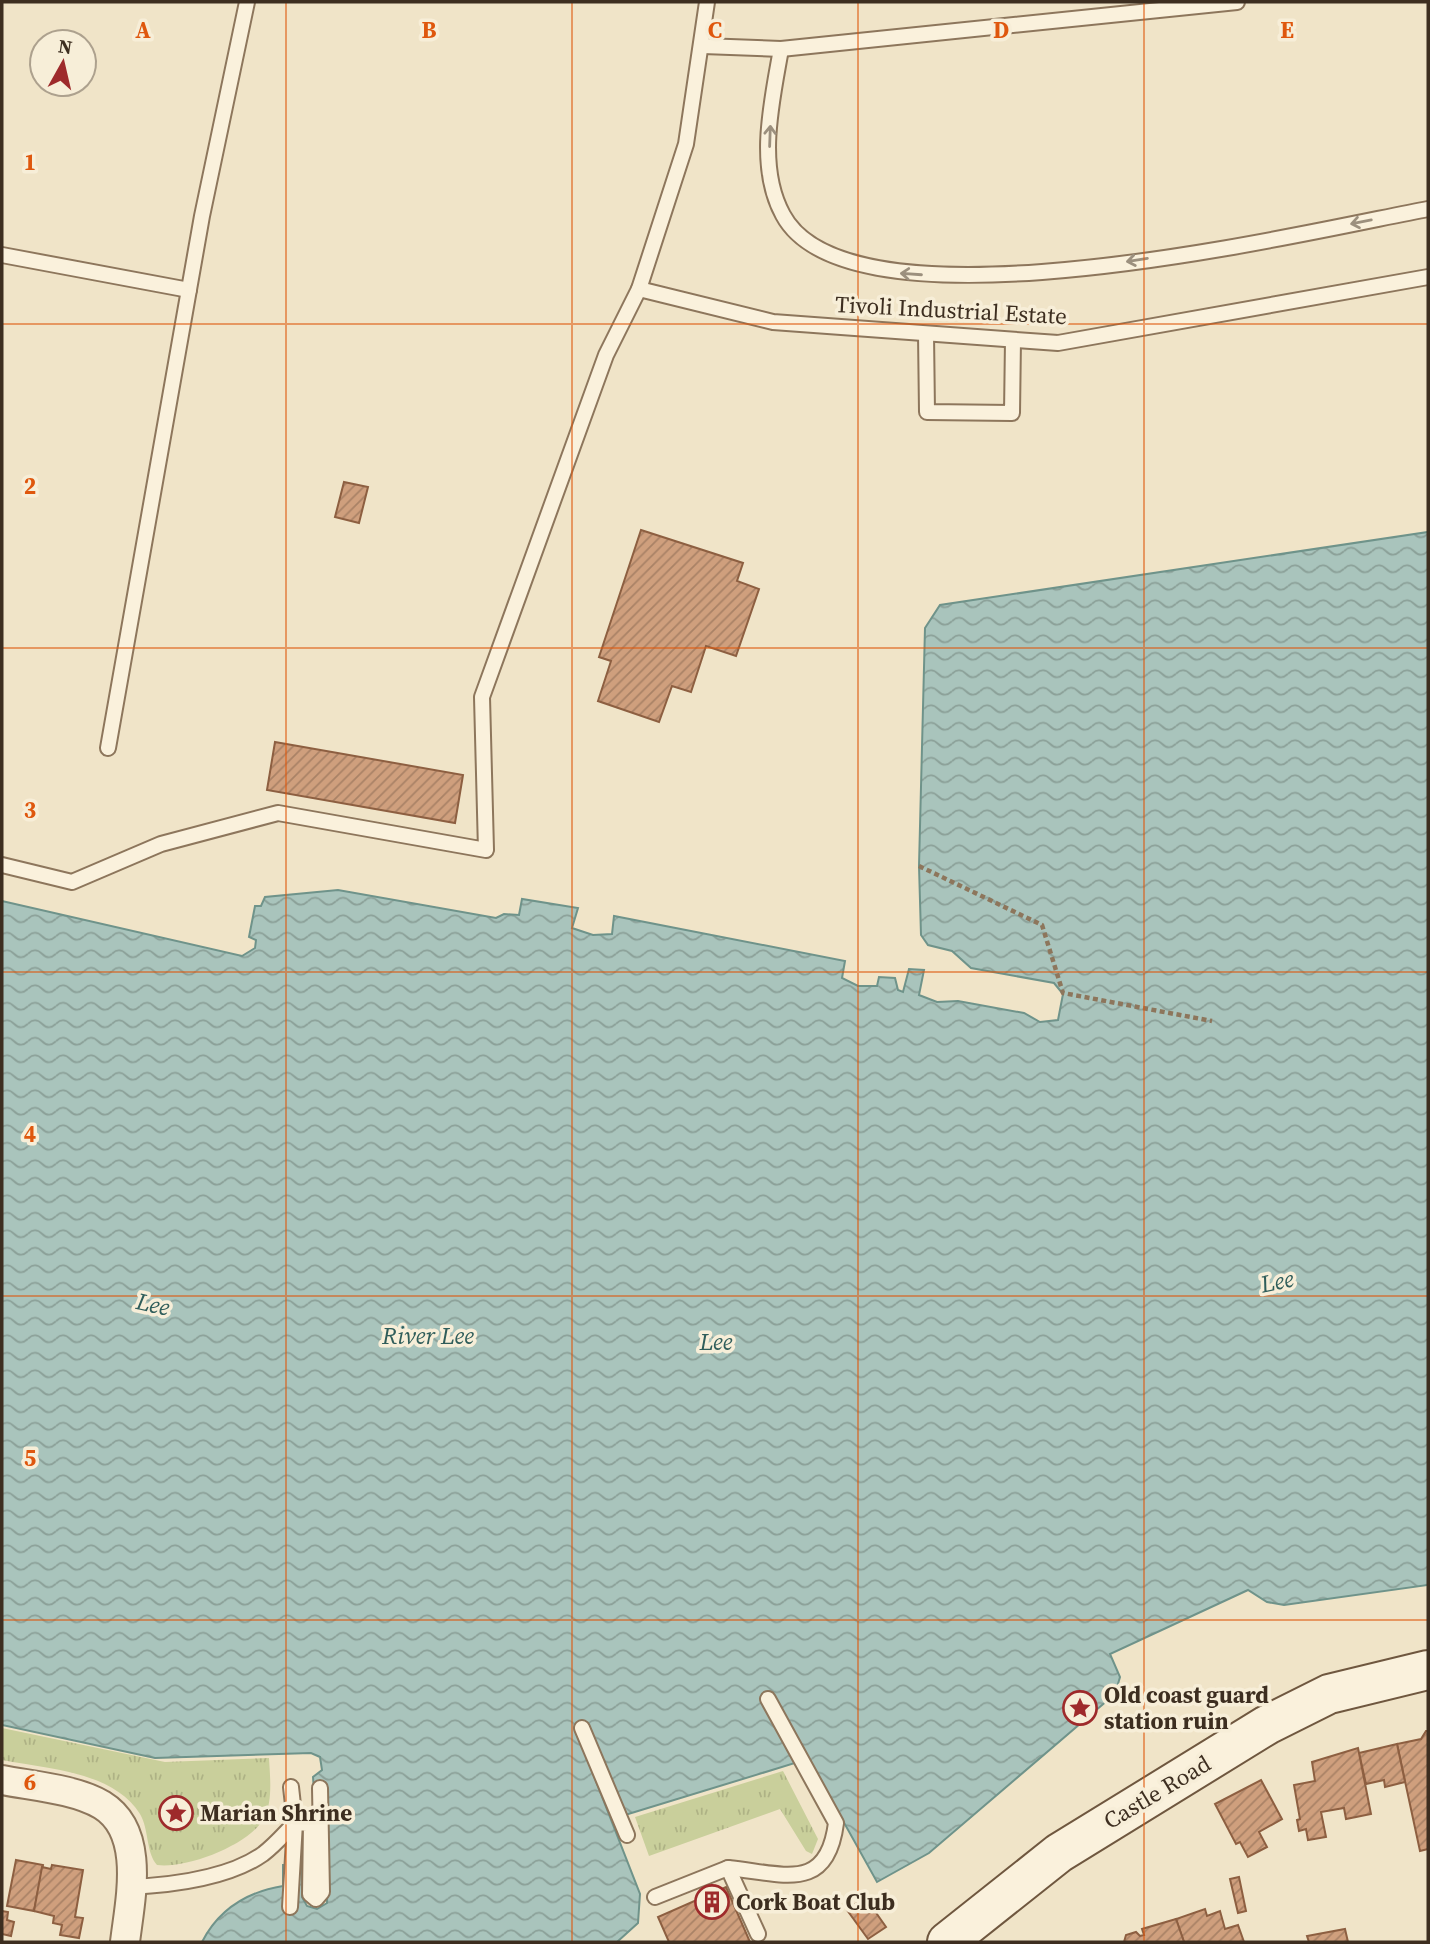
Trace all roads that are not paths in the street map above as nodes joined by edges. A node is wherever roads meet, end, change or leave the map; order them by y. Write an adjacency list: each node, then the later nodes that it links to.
1 (247, 2): 11 (lane)
2 (707, 2): 5 (lane)
3 (1225, 2): 4 (lane); 6 (lane)
4 (1237, 2)
5 (702, 46): 6 (lane); 10 (lane)
6 (781, 49): 7 (lane, one-way to 6)
7 (1428, 209)
8 (2, 256): 11 (lane)
9 (1428, 277): 13 (lane, Tivoli Industrial Estate)
10 (639, 289): 12 (lane, Tivoli Industrial Estate); 15 (lane)
11 (189, 290): 14 (lane)
12 (926, 334): 13 (lane, Tivoli Industrial Estate); 13 (lane)
13 (1013, 340)
14 (108, 748)
15 (2, 865)
16 (1428, 1670): 30 (main road, Castle Road)
17 (768, 1699): 24 (lane)
18 (582, 1728): 23 (lane)
19 (2, 1780): 25 (street)
20 (291, 1787): 22 (lane)
21 (320, 1788): 22 (lane)
22 (295, 1823): 25 (lane); 27 (lane)
23 (627, 1835)
24 (728, 1868): 26 (lane); 29 (lane)
25 (131, 1887): 28 (street)
26 (655, 1896)
27 (290, 1907)
28 (127, 1931)
29 (758, 1934)
30 (961, 1936)

